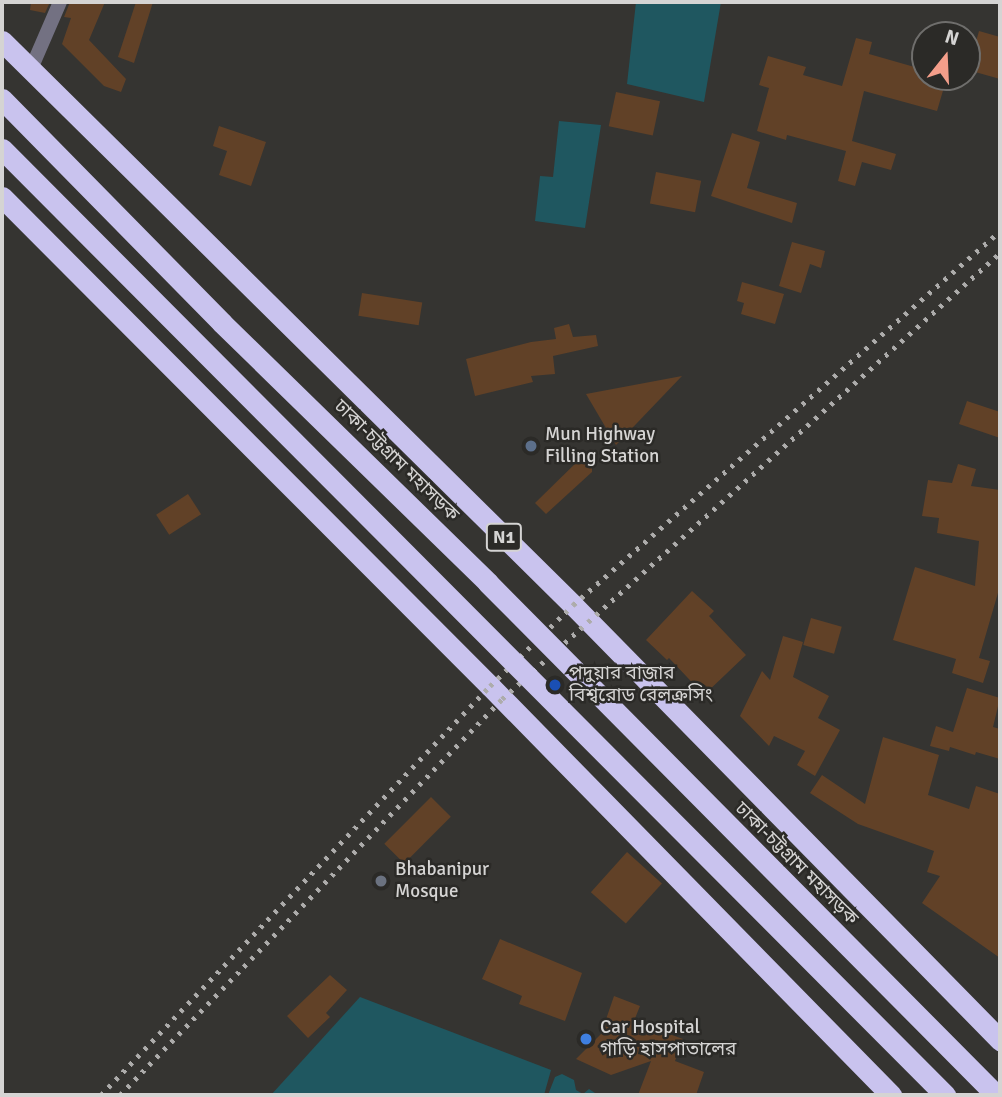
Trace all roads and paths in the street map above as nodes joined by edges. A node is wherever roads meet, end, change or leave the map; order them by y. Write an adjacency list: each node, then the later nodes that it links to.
1 (60, 2): 3 (street)
2 (2, 41): 3 (highway, N1)
3 (31, 69): 7 (highway, N1)
4 (2, 99): 10 (highway, ঢাকা-চট্টগ্রাম মহাসড়ক / N1, bridge)
5 (2, 149): 9 (highway, bridge)
6 (2, 197): 8 (highway)
7 (1000, 1040)
8 (891, 1095)
9 (945, 1095)
10 (996, 1095)

